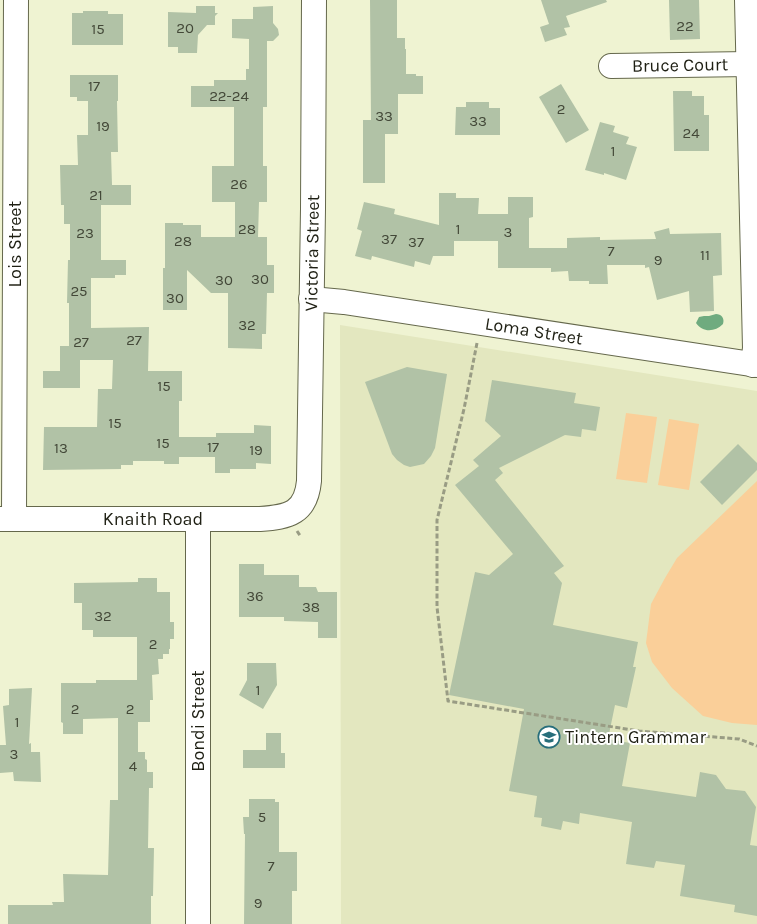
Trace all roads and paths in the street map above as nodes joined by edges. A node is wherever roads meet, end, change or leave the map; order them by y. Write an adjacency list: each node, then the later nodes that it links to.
1 (16, 0): 10 (street, Lois Street)
2 (314, 0): 6 (street, Victoria Street)
3 (747, 0): 4 (street)
4 (749, 64): 5 (street, Bruce Court); 8 (street)
5 (611, 66)
6 (311, 299): 8 (street, Loma Street); 9 (street, Victoria Street)
7 (477, 343): 12 (path)
8 (755, 365)
9 (302, 505): 11 (street, Knaith Road)
10 (7, 519): 11 (street, Knaith Road)
11 (198, 519): 13 (street, Bondi Street)
12 (757, 746)
13 (198, 924)

